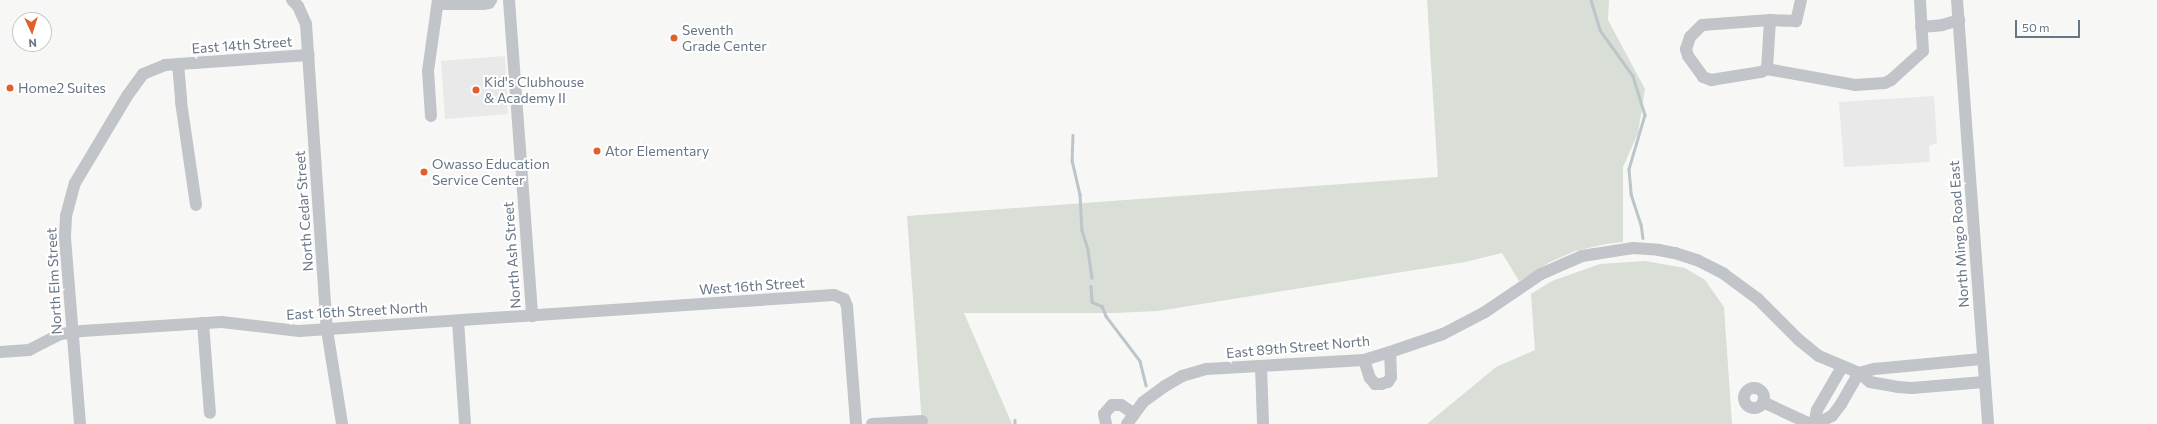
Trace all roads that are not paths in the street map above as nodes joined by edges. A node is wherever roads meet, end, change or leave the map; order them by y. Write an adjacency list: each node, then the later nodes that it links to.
1 (292, 0): 11 (street, North Cedar Street)
2 (491, 0): 7 (street)
3 (509, 0): 17 (street, North Ash Street)
4 (1802, 0): 8 (street)
5 (1920, 0): 10 (street)
6 (1957, 0): 9 (street, North Mingo Road East)
7 (438, 2): 14 (street)
8 (1770, 20): 13 (street); 13 (street)
9 (1959, 20): 10 (street); 24 (street, North Mingo Road East)
10 (1921, 23): 13 (street)
11 (309, 55): 12 (street, East 14th Street); 20 (street, North Cedar Street)
12 (178, 64): 15 (street); 21 (street, North Elm Street)
13 (1767, 69)
14 (430, 116)
15 (196, 205)
16 (671, 306): 17 (street, East 16th Street North); 37 (street, West 16th Street)
17 (532, 316): 18 (street, East 16th Street North)
18 (458, 321): 20 (street, East 16th Street North); 36 (street)
19 (203, 323): 20 (street, East 16th Street North); 21 (street, East 16th Street North); 31 (street)
20 (327, 330): 35 (street, North Cedar Street)
21 (72, 332): 22 (street, East 16th Street North); 34 (street, North Elm Street)
22 (0, 352)
23 (1390, 352): 25 (street, East 89th Street North); 25 (street); 27 (street, East 89th Street North)
24 (1982, 358): 28 (street); 29 (street, North Mingo Road East)
25 (1364, 360): 26 (street, East 89th Street North)
26 (1261, 366): 32 (street, East 89th Street North); 41 (street)
27 (1842, 367): 28 (street, East 89th Street North); 43 (street)
28 (1859, 373): 29 (street, East 89th Street North); 43 (street)
29 (1984, 382): 44 (street, North Mingo Road East)
30 (1763, 402): 42 (street)
31 (210, 413)
32 (1134, 413): 39 (street); 40 (street, East 89th Street North)
33 (922, 421): 38 (street)
34 (80, 424)
35 (342, 424)
36 (465, 424)
37 (856, 424)
38 (872, 424)
39 (1106, 424)
40 (1127, 424)
41 (1263, 424)
42 (1810, 424)
43 (1815, 424)
44 (1988, 424)

